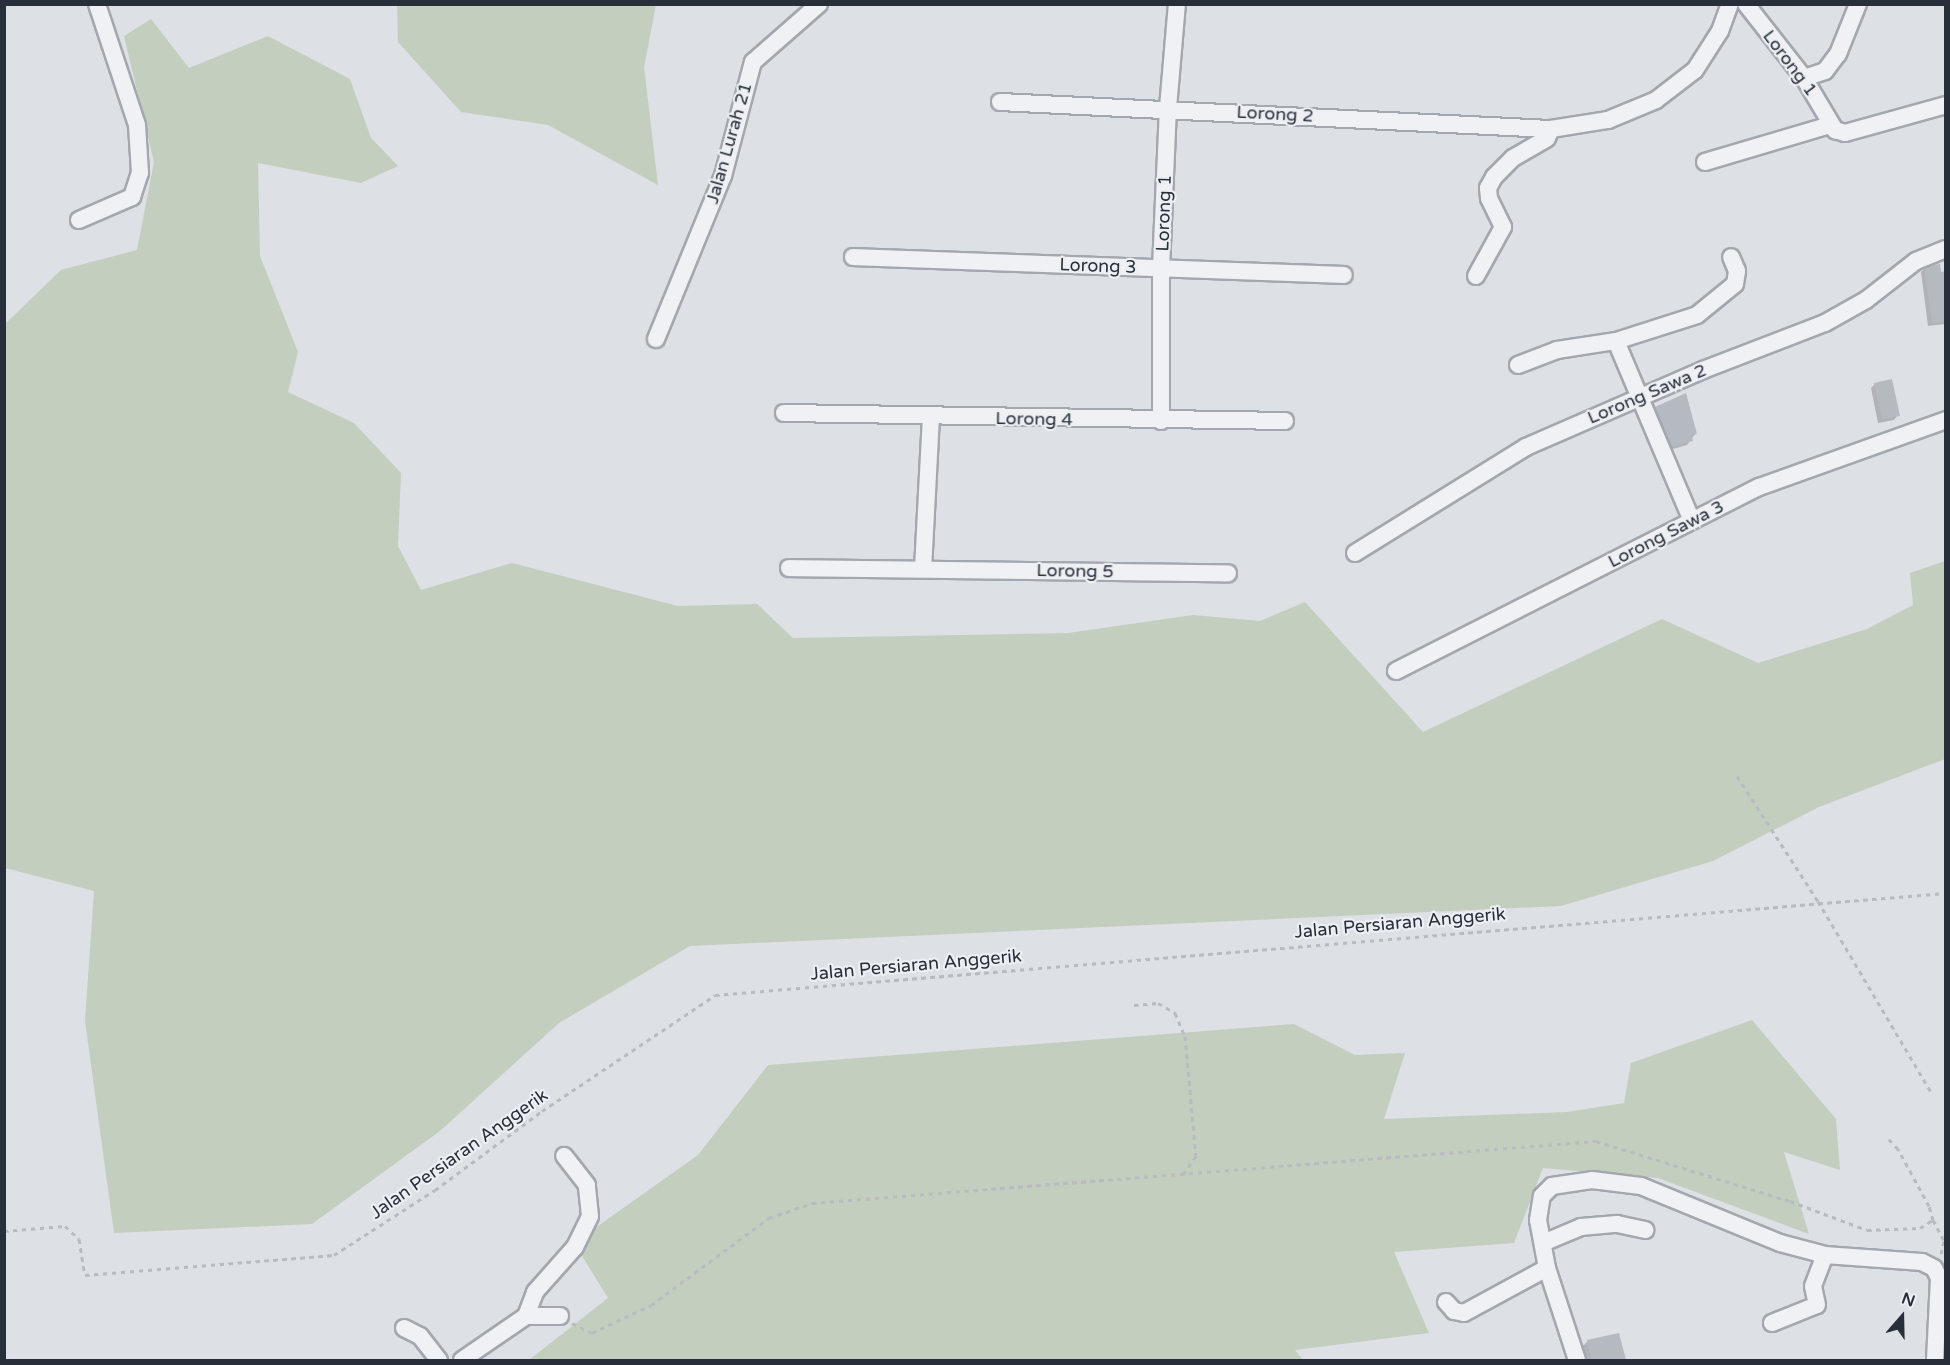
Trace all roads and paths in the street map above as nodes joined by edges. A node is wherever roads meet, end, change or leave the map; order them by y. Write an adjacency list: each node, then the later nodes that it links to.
1 (97, 4): 14 (street)
2 (819, 4): 21 (street, Jalan Lurah 21)
3 (1177, 4): 10 (street, Lorong 1)
4 (1730, 4): 12 (street, Lorong 2)
5 (1746, 4): 7 (street, Lorong 1)
6 (1858, 4): 7 (street)
7 (1804, 78): 11 (street, Lorong 1)
8 (1000, 102): 10 (street, Lorong 2)
9 (1946, 105): 11 (street)
10 (1168, 108): 12 (street, Lorong 2); 18 (street, Lorong 1)
11 (1830, 124): 13 (street)
12 (1551, 129): 20 (street)
13 (1705, 162)
14 (79, 220)
15 (1946, 249): 24 (street, Lorong Sawa 2)
16 (853, 257): 18 (street, Lorong 3)
17 (1731, 257): 22 (street)
18 (1161, 268): 19 (street, Lorong 3); 28 (street, Lorong 1)
19 (1344, 275)
20 (1476, 276)
21 (656, 339)
22 (1616, 341): 23 (street); 24 (street)
23 (1518, 365)
24 (1641, 397): 30 (street); 31 (street, Lorong Sawa 2)
25 (784, 413): 26 (street, Lorong 4)
26 (931, 416): 28 (street, Lorong 4); 33 (street)
27 (1946, 420): 30 (street, Lorong Sawa 3)
28 (1161, 421): 29 (street, Lorong 4)
29 (1285, 421)
30 (1692, 520): 35 (street, Lorong Sawa 3)
31 (1355, 553)
32 (789, 568): 33 (street, Lorong 5)
33 (923, 569): 34 (street, Lorong 5)
34 (1228, 573)
35 (1396, 671)
36 (1737, 776): 38 (path)
37 (1946, 893): 38 (path, Jalan Persiaran Anggerik)
38 (1818, 901): 40 (path); 46 (path, Jalan Persiaran Anggerik)
39 (1134, 1005): 43 (path)
40 (1932, 1094)
41 (1887, 1137): 44 (path)
42 (564, 1156): 52 (street)
43 (1182, 1176): 44 (path); 53 (path)
44 (1933, 1220): 48 (path)
45 (1645, 1230): 47 (street)
46 (4, 1231)
47 (1543, 1243): 49 (street); 50 (street)
48 (1942, 1252)
49 (1825, 1255): 54 (street); 59 (street)
50 (1547, 1268): 51 (street); 58 (street)
51 (1446, 1302)
52 (526, 1316): 53 (street); 57 (street)
53 (560, 1316)
54 (1772, 1323)
55 (404, 1328): 56 (street)
56 (439, 1360)
57 (462, 1360)
58 (1577, 1360)
59 (1935, 1360)

